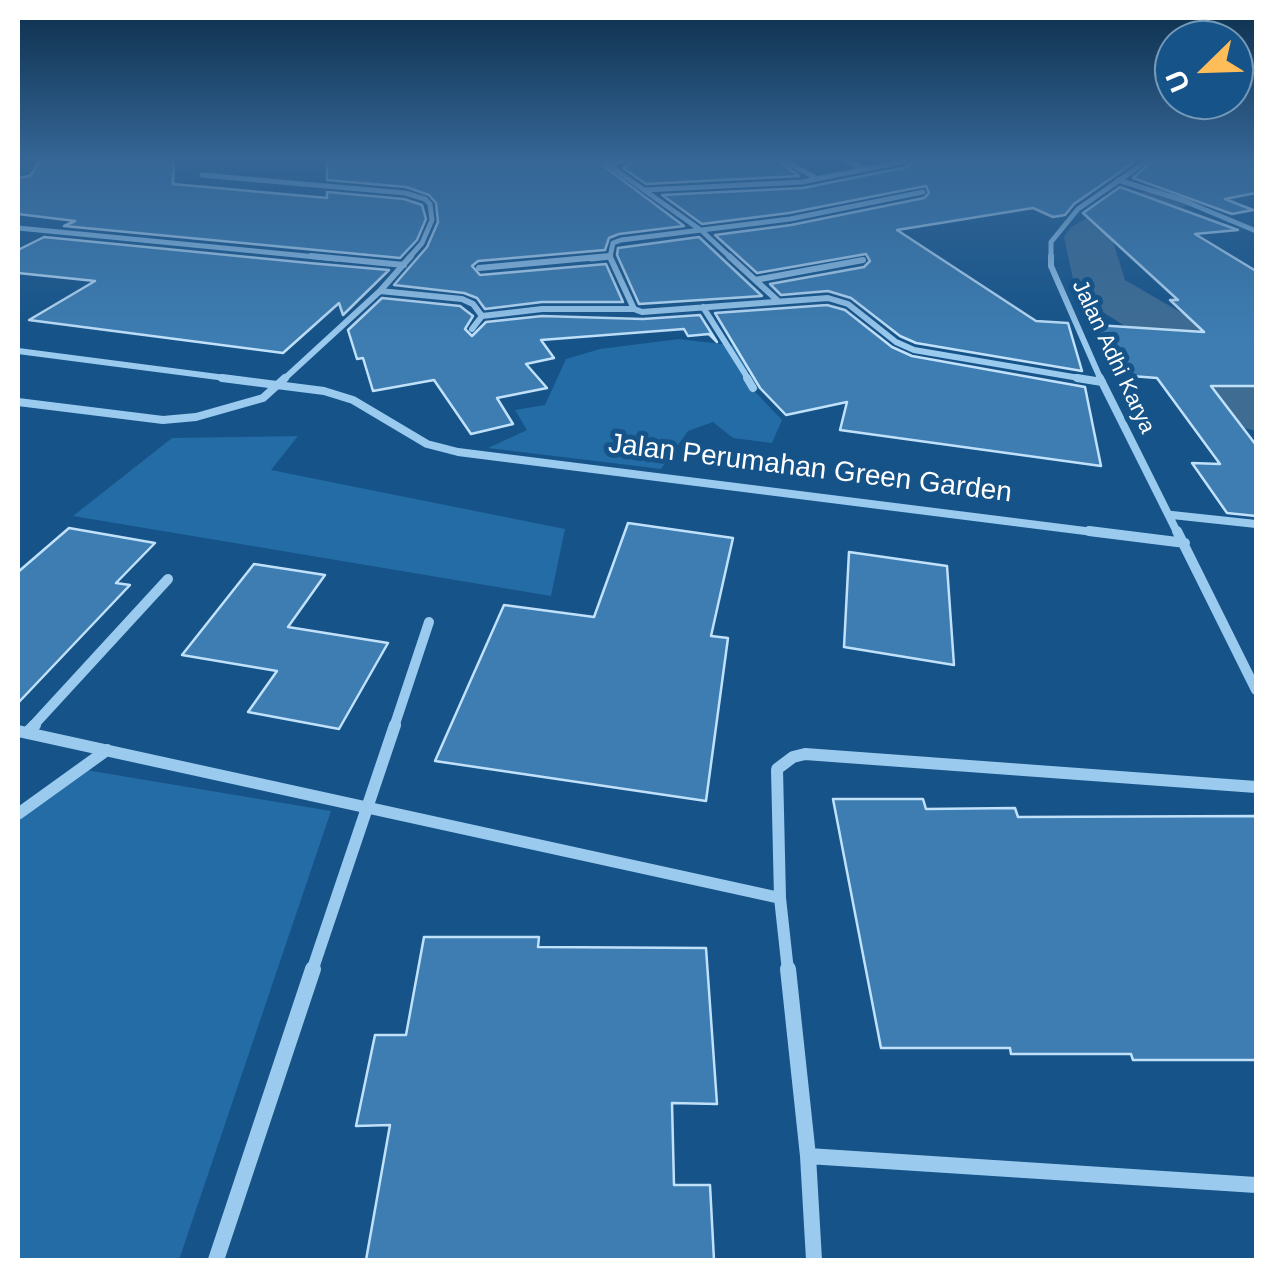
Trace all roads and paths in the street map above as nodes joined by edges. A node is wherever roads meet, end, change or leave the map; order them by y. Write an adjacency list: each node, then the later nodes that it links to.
1 (431, 221): 11 (street)
2 (687, 221): 7 (street)
3 (769, 221): 7 (street)
4 (1068, 221): 21 (street, Jalan Adhi Karya)
5 (1231, 221): 8 (street)
6 (18, 228): 11 (street)
7 (702, 231): 9 (street); 13 (street)
8 (1256, 231)
9 (610, 258): 12 (street); 17 (street)
10 (863, 260): 13 (street)
11 (404, 265): 14 (street)
12 (478, 268)
13 (755, 280): 15 (street)
14 (380, 291): 18 (street); 22 (street)
15 (777, 300): 16 (street); 21 (street)
16 (703, 307): 17 (street); 23 (street)
17 (634, 309): 18 (street)
18 (482, 316): 19 (street)
19 (472, 329)
20 (18, 351): 22 (street, Jalan Perumahan Green Garden)
21 (1102, 382): 25 (street, Jalan Adhi Karya)
22 (280, 383): 24 (street); 27 (street, Jalan Perumahan Green Garden)
23 (753, 388)
24 (18, 402)
25 (1172, 515): 26 (street); 27 (street, Jalan Adhi Karya)
26 (1256, 524)
27 (1185, 543): 30 (street)
28 (168, 580): 31 (street)
29 (429, 622): 34 (street)
30 (1256, 690)
31 (22, 732): 32 (street)
32 (107, 750): 34 (street); 35 (street)
33 (1256, 787): 36 (street)
34 (369, 807): 36 (street); 39 (street)
35 (18, 814)
36 (780, 898): 37 (street)
37 (808, 1156): 38 (street); 40 (street)
38 (1256, 1185)
39 (216, 1260)
40 (814, 1260)

